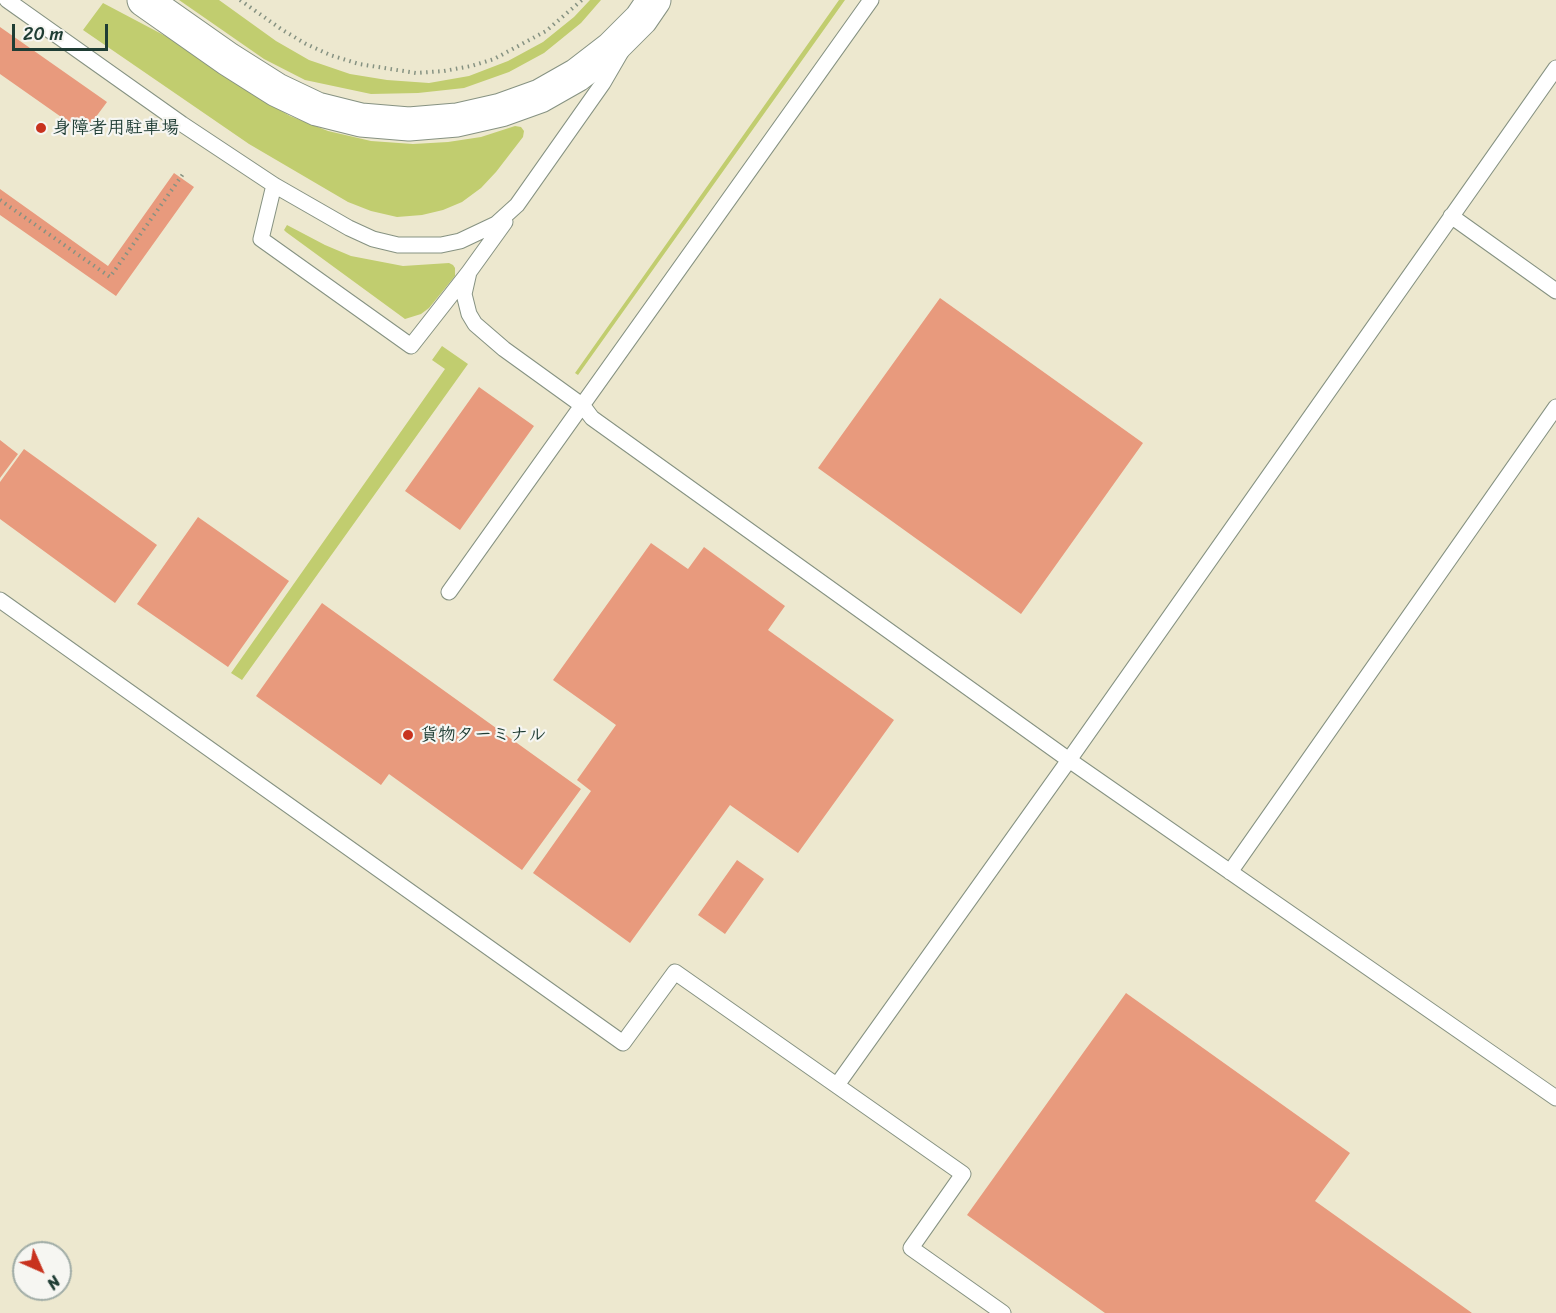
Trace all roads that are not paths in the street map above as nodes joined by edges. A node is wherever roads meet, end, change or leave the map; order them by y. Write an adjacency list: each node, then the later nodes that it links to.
1 (7, 0): 6 (lane)
2 (144, 0): 4 (street)
3 (871, 0): 11 (lane)
4 (647, 9): 7 (lane)
5 (1556, 68): 8 (lane)
6 (274, 185): 7 (lane); 9 (lane)
7 (517, 205): 9 (lane)
8 (1451, 216): 10 (lane); 15 (lane)
9 (469, 272): 11 (lane)
10 (1556, 291)
11 (583, 406): 13 (lane); 15 (lane)
12 (1556, 407): 16 (lane)
13 (449, 592)
14 (0, 600): 17 (lane)
15 (1068, 760): 16 (lane); 17 (lane)
16 (1230, 872): 18 (lane)
17 (837, 1085): 19 (lane)
18 (1556, 1098)
19 (1003, 1313)

